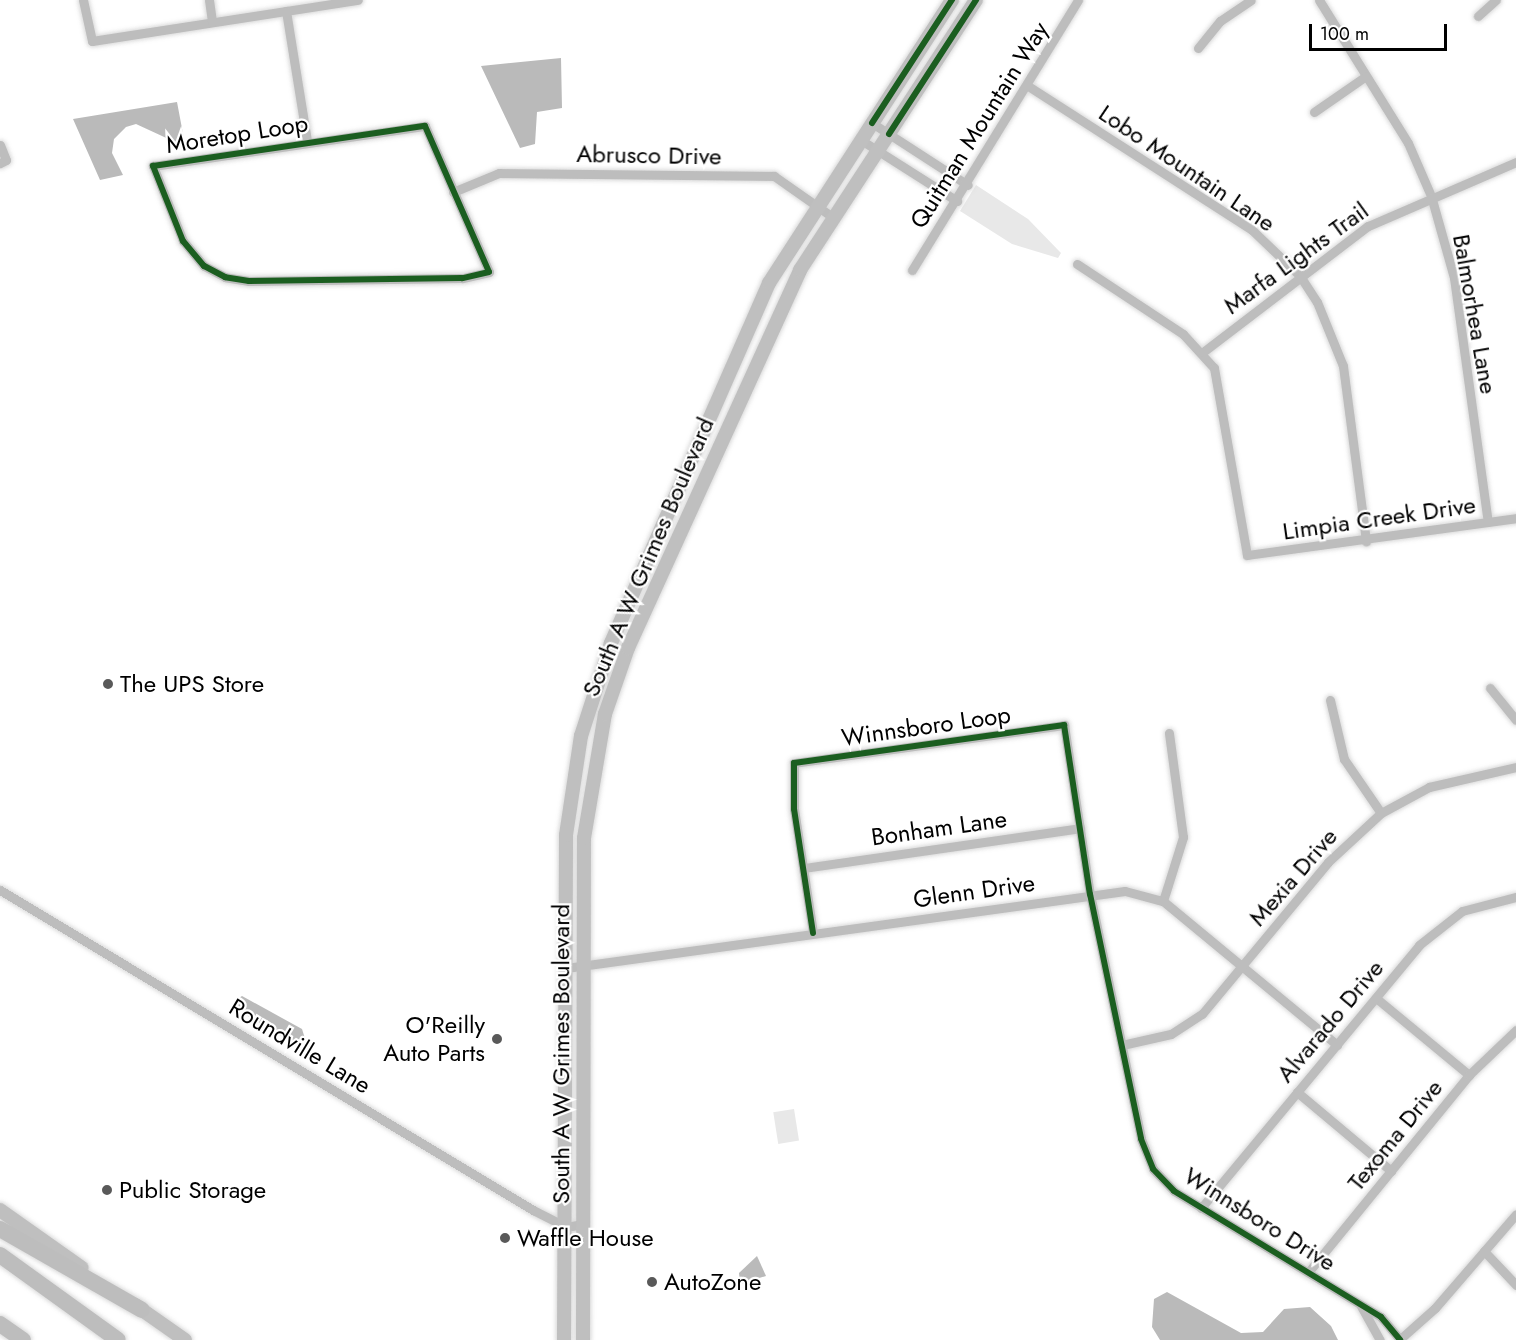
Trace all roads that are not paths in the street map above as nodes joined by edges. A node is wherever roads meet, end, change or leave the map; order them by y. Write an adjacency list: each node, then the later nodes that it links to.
1 (83, 0): 13 (street)
2 (209, 0): 13 (street)
3 (358, 0): 10 (street)
4 (976, 0): 11 (main road, South A W Grimes Boulevard)
5 (1078, 0): 16 (street, Quitman Mountain Way)
6 (1251, 0): 14 (street)
7 (1319, 0): 15 (street, Balmorhea Lane)
8 (1496, 0): 12 (street)
9 (951, 2): 11 (main road); 18 (main road, South A W Grimes Boulevard)
10 (286, 10): 13 (street); 21 (street)
11 (966, 15): 19 (main road, South A W Grimes Boulevard)
12 (1478, 16)
13 (212, 22)
14 (1198, 48)
15 (1366, 76): 17 (street); 28 (street, Balmorhea Lane)
16 (1028, 86): 26 (street, Quitman Mountain Way); 34 (street, Lobo Mountain Lane)
17 (1314, 112)
18 (872, 123): 19 (street); 20 (main road, South A W Grimes Boulevard)
19 (889, 134): 23 (main road, South A W Grimes Boulevard); 26 (street)
20 (861, 140): 23 (street); 30 (main road, South A W Grimes Boulevard)
21 (307, 141): 27 (street, Moretop Loop); 27 (street, Moretop Loop)
22 (0, 146): 24 (street)
23 (878, 151): 29 (street); 31 (main road, South A W Grimes Boulevard)
24 (3, 161)
25 (1516, 162): 28 (street, Marfa Lights Trail)
26 (968, 185): 29 (street, Quitman Mountain Way)
27 (453, 192): 30 (street, Abrusco Drive)
28 (1431, 196): 34 (street, Marfa Lights Trail); 39 (street, Balmorhea Lane)
29 (957, 201): 33 (street, Quitman Mountain Way)
30 (817, 206): 31 (street, Abrusco Drive); 35 (main road, South A W Grimes Boulevard)
31 (834, 218): 37 (main road, South A W Grimes Boulevard)
32 (1077, 264): 36 (street)
33 (912, 270)
34 (1299, 276): 36 (street, Marfa Lights Trail); 40 (street, Lobo Mountain Lane)
35 (753, 321): 37 (main road); 41 (main road, South A W Grimes Boulevard)
36 (1203, 352): 40 (street, Limpia Creek Drive)
37 (761, 359): 42 (main road, South A W Grimes Boulevard)
38 (1516, 518): 39 (street, Limpia Creek Drive)
39 (1488, 522): 40 (street, Limpia Creek Drive)
40 (1366, 541)
41 (638, 581): 42 (main road); 45 (main road, South A W Grimes Boulevard)
42 (656, 589): 46 (main road, South A W Grimes Boulevard)
43 (1490, 688): 47 (street)
44 (1330, 700): 50 (street)
45 (588, 710): 46 (main road); 60 (main road, South A W Grimes Boulevard)
46 (605, 714): 58 (main road, South A W Grimes Boulevard)
47 (1516, 720)
48 (1169, 733): 56 (street)
49 (1516, 767): 50 (street, Mexia Drive)
50 (1381, 813): 59 (street, Mexia Drive)
51 (1080, 828): 52 (street, Bonham Lane); 52 (street, Winnsboro Loop); 54 (street, Winnsboro Loop)
52 (804, 868): 57 (street, Winnsboro Loop)
53 (0, 890): 72 (street, Roundville Lane)
54 (1090, 894): 56 (street, Glenn Drive); 57 (street, Glenn Drive); 63 (street, Winnsboro Drive)
55 (1516, 897): 61 (street, Alvarado Drive)
56 (1163, 901): 59 (street, Glenn Drive)
57 (813, 933): 58 (street, Glenn Drive)
58 (584, 965): 60 (street, Glenn Drive); 71 (main road, South A W Grimes Boulevard)
59 (1241, 967): 63 (street, Mexia Drive); 64 (street, Glenn Drive)
60 (566, 968): 72 (main road, South A W Grimes Boulevard)
61 (1376, 998): 64 (street, Alvarado Drive); 65 (street)
62 (1516, 1030): 65 (street, Texoma Drive)
63 (1122, 1045): 68 (street, Winnsboro Drive)
64 (1337, 1045): 66 (street, Alvarado Drive)
65 (1469, 1076): 67 (street, Texoma Drive)
66 (1297, 1092): 67 (street); 68 (street, Alvarado Drive)
67 (1391, 1171): 76 (street, Texoma Drive)
68 (1201, 1208): 76 (street, Winnsboro Drive)
69 (0, 1210): 79 (main road)
70 (1516, 1214): 74 (street)
71 (583, 1224): 72 (street); 85 (main road, South A W Grimes Boulevard)
72 (566, 1227): 84 (main road, South A W Grimes Boulevard)
73 (0, 1229): 79 (highway)
74 (1484, 1251): 77 (street); 87 (street)
75 (0, 1255): 82 (highway)
76 (1310, 1270): 78 (street, Winnsboro Drive)
77 (1516, 1284)
78 (1360, 1304): 86 (street, Winnsboro Drive); 87 (street, Winnsboro Drive)
79 (142, 1310): 83 (main road)
80 (0, 1324): 81 (highway)
81 (23, 1340)
82 (118, 1340)
83 (185, 1340)
84 (564, 1340)
85 (583, 1340)
86 (1380, 1340)
87 (1400, 1340)

